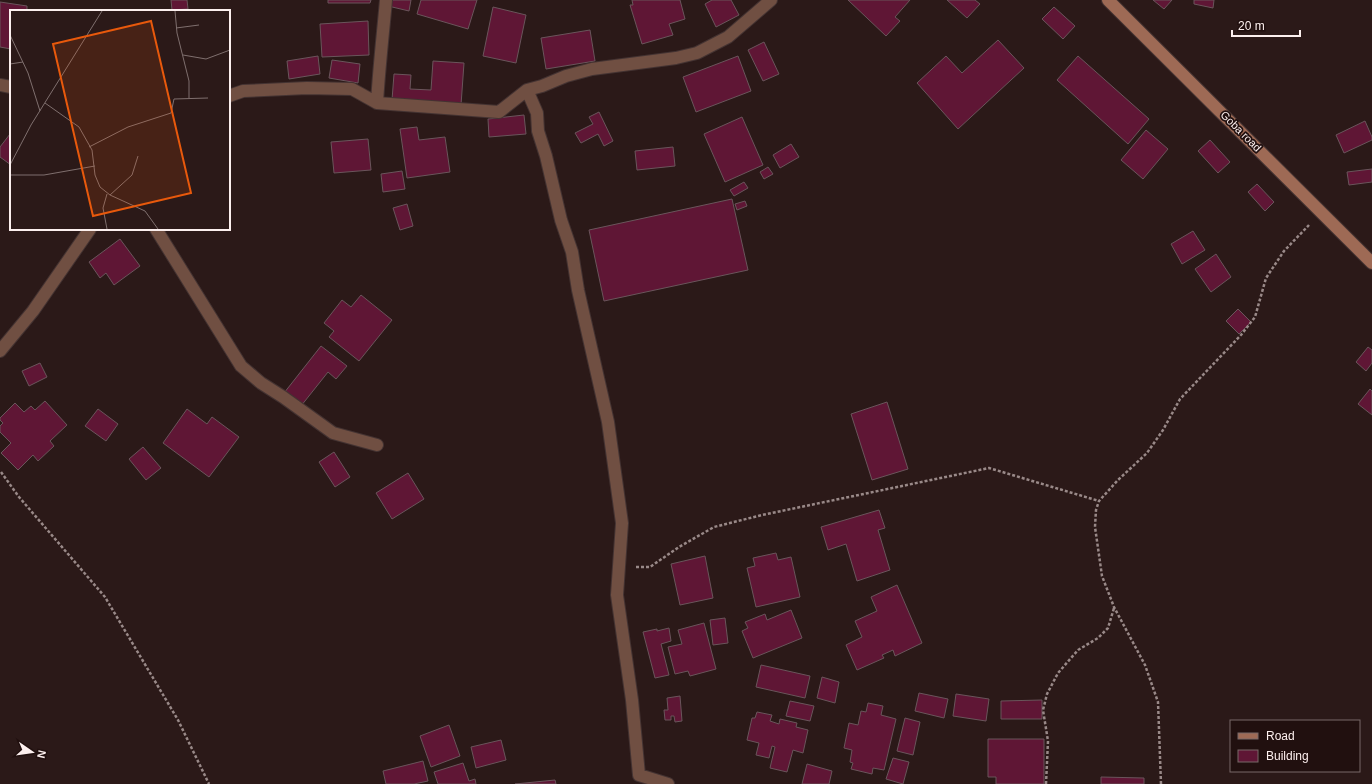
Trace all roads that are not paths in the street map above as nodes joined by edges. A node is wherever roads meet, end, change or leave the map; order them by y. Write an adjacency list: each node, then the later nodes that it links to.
1 (386, 0): 8 (street)
2 (771, 0): 6 (street)
3 (1108, 0): 11 (main road, Goba road)
4 (0, 85): 5 (street)
5 (10, 87)
6 (527, 90): 8 (street); 14 (street)
7 (230, 96): 8 (street)
8 (377, 103)
9 (89, 230): 12 (street)
10 (157, 230): 13 (street)
11 (1372, 263)
12 (0, 351)
13 (377, 445)
14 (668, 784)

